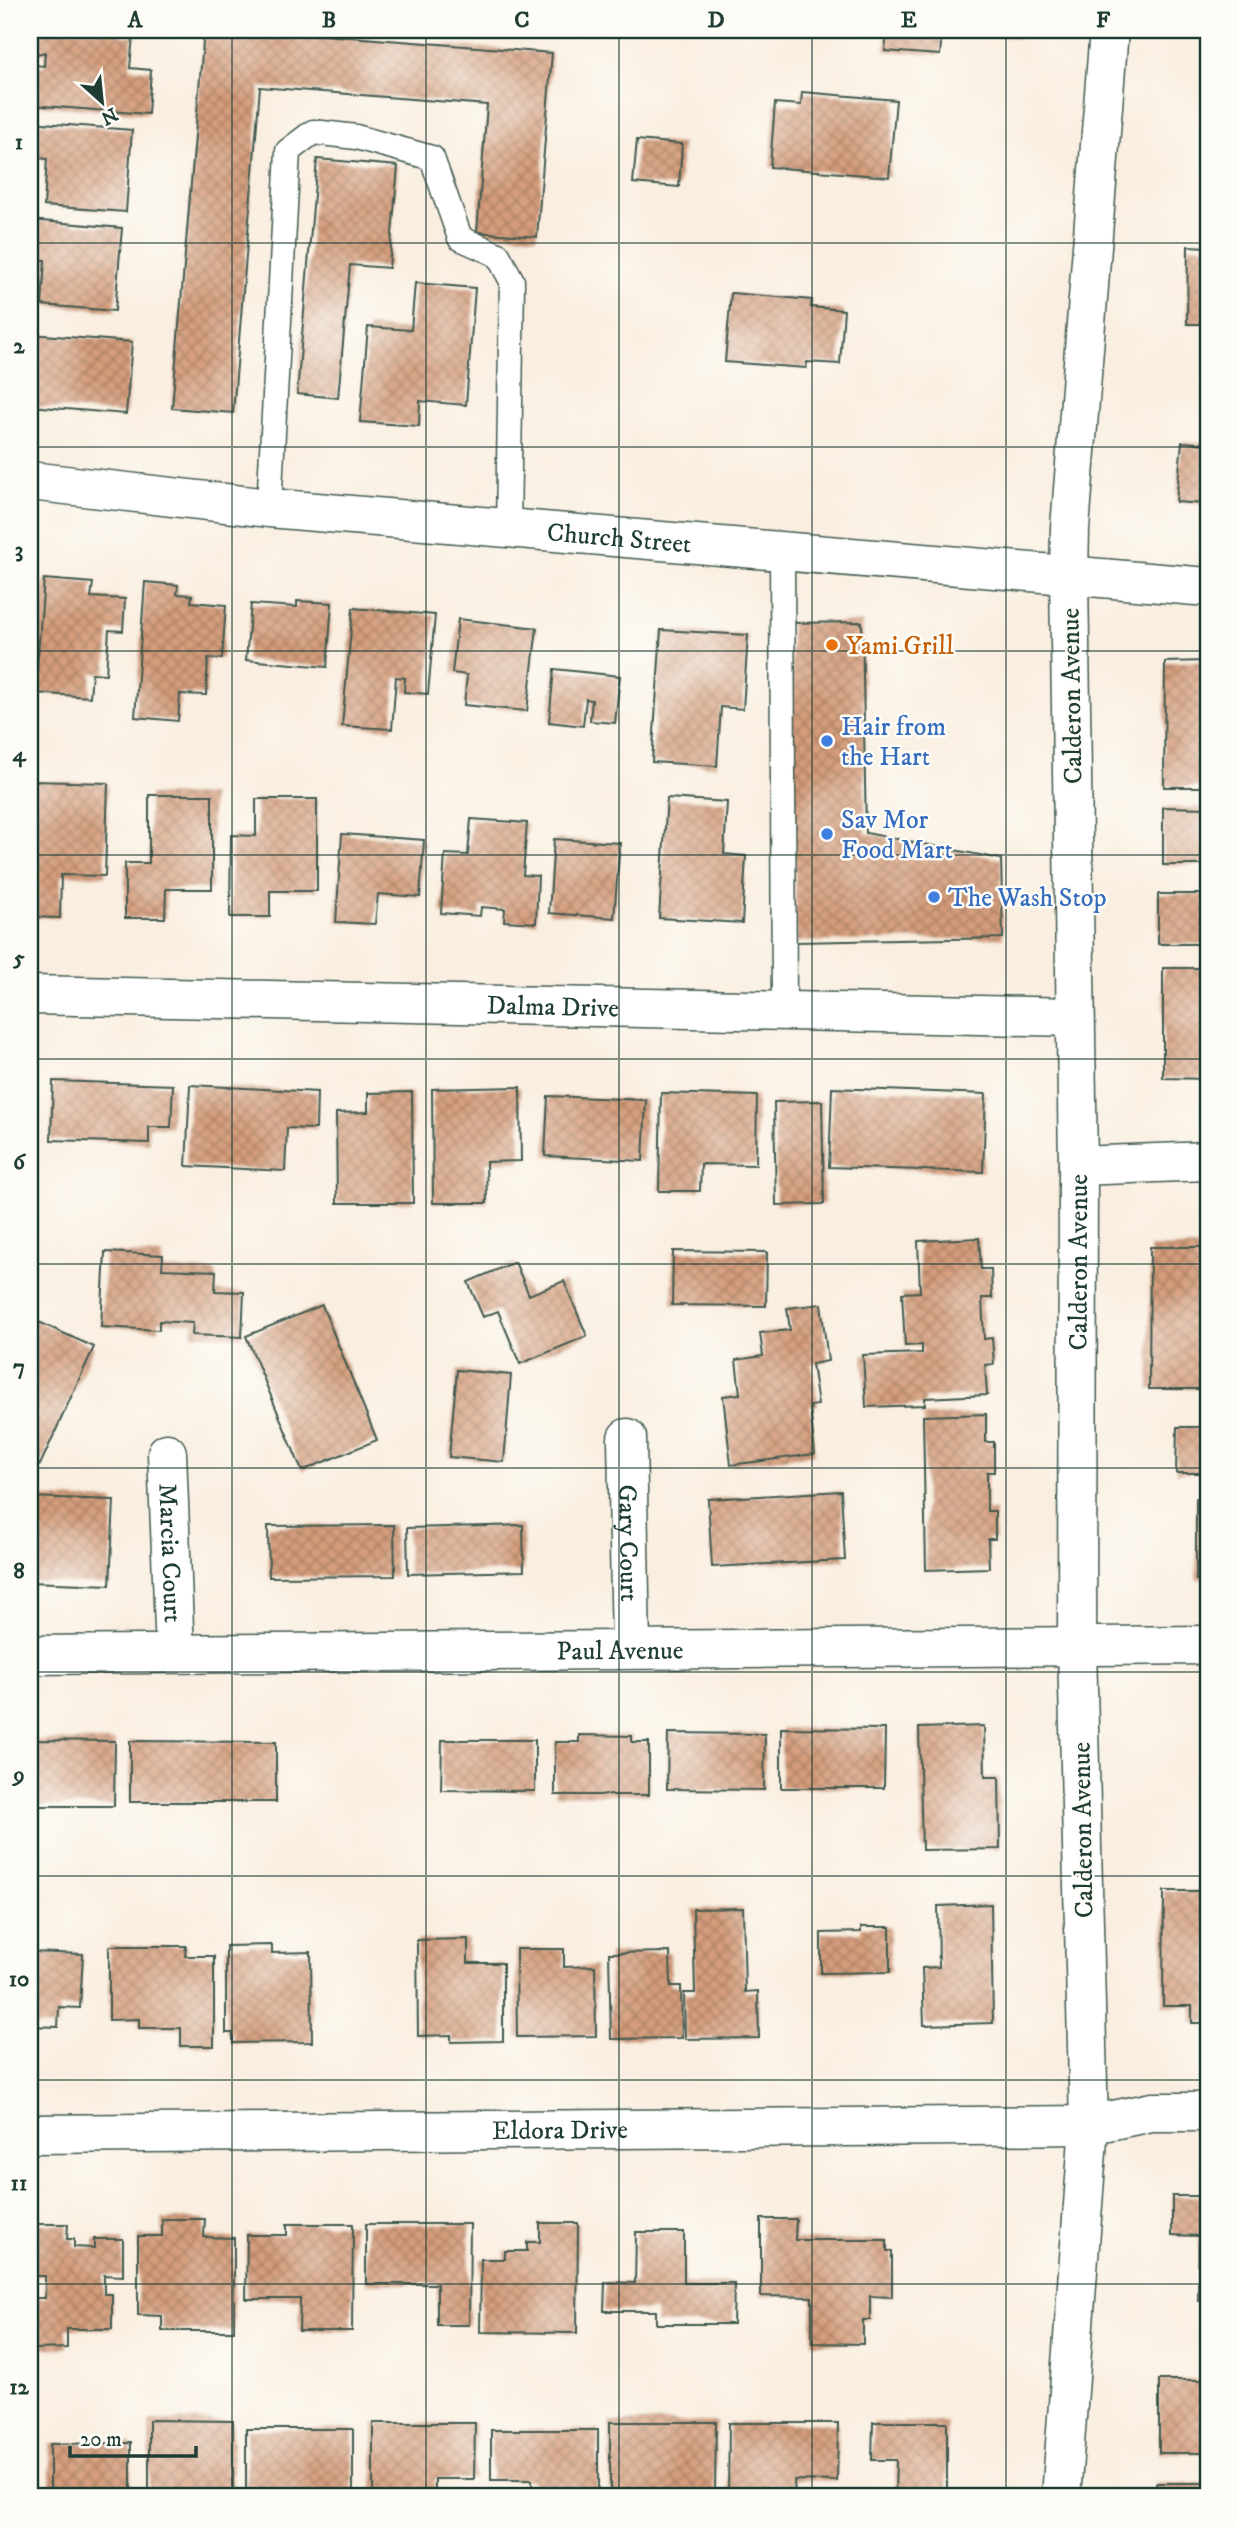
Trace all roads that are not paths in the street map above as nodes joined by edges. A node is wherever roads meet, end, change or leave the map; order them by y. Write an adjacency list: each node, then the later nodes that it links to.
1 (1109, 30): 6 (street, Calderon Avenue)
2 (30, 481): 3 (street, Church Street)
3 (269, 508): 4 (street, Church Street); 4 (lane)
4 (508, 528): 5 (street, Church Street)
5 (782, 552): 6 (street, Church Street); 9 (lane)
6 (1069, 576): 7 (street, Church Street); 10 (street, Calderon Avenue)
7 (1208, 587)
8 (30, 995): 9 (street, Dalma Drive)
9 (784, 1011): 10 (street, Dalma Drive)
10 (1075, 1017): 12 (street, Calderon Avenue)
11 (1208, 1161): 12 (street)
12 (1078, 1166): 16 (street, Calderon Avenue)
13 (627, 1438): 17 (street, Gary Court)
14 (167, 1453): 18 (street, Marcia Court)
15 (1208, 1645): 16 (street, Paul Avenue)
16 (1077, 1647): 17 (street, Paul Avenue); 21 (street, Calderon Avenue)
17 (631, 1649): 18 (street, Paul Avenue)
18 (175, 1653): 19 (street, Paul Avenue)
19 (30, 1655)
20 (1208, 2112): 21 (street, Eldora Drive)
21 (1090, 2125): 22 (street, Eldora Drive); 23 (street, Calderon Avenue)
22 (30, 2134)
23 (1060, 2497)

